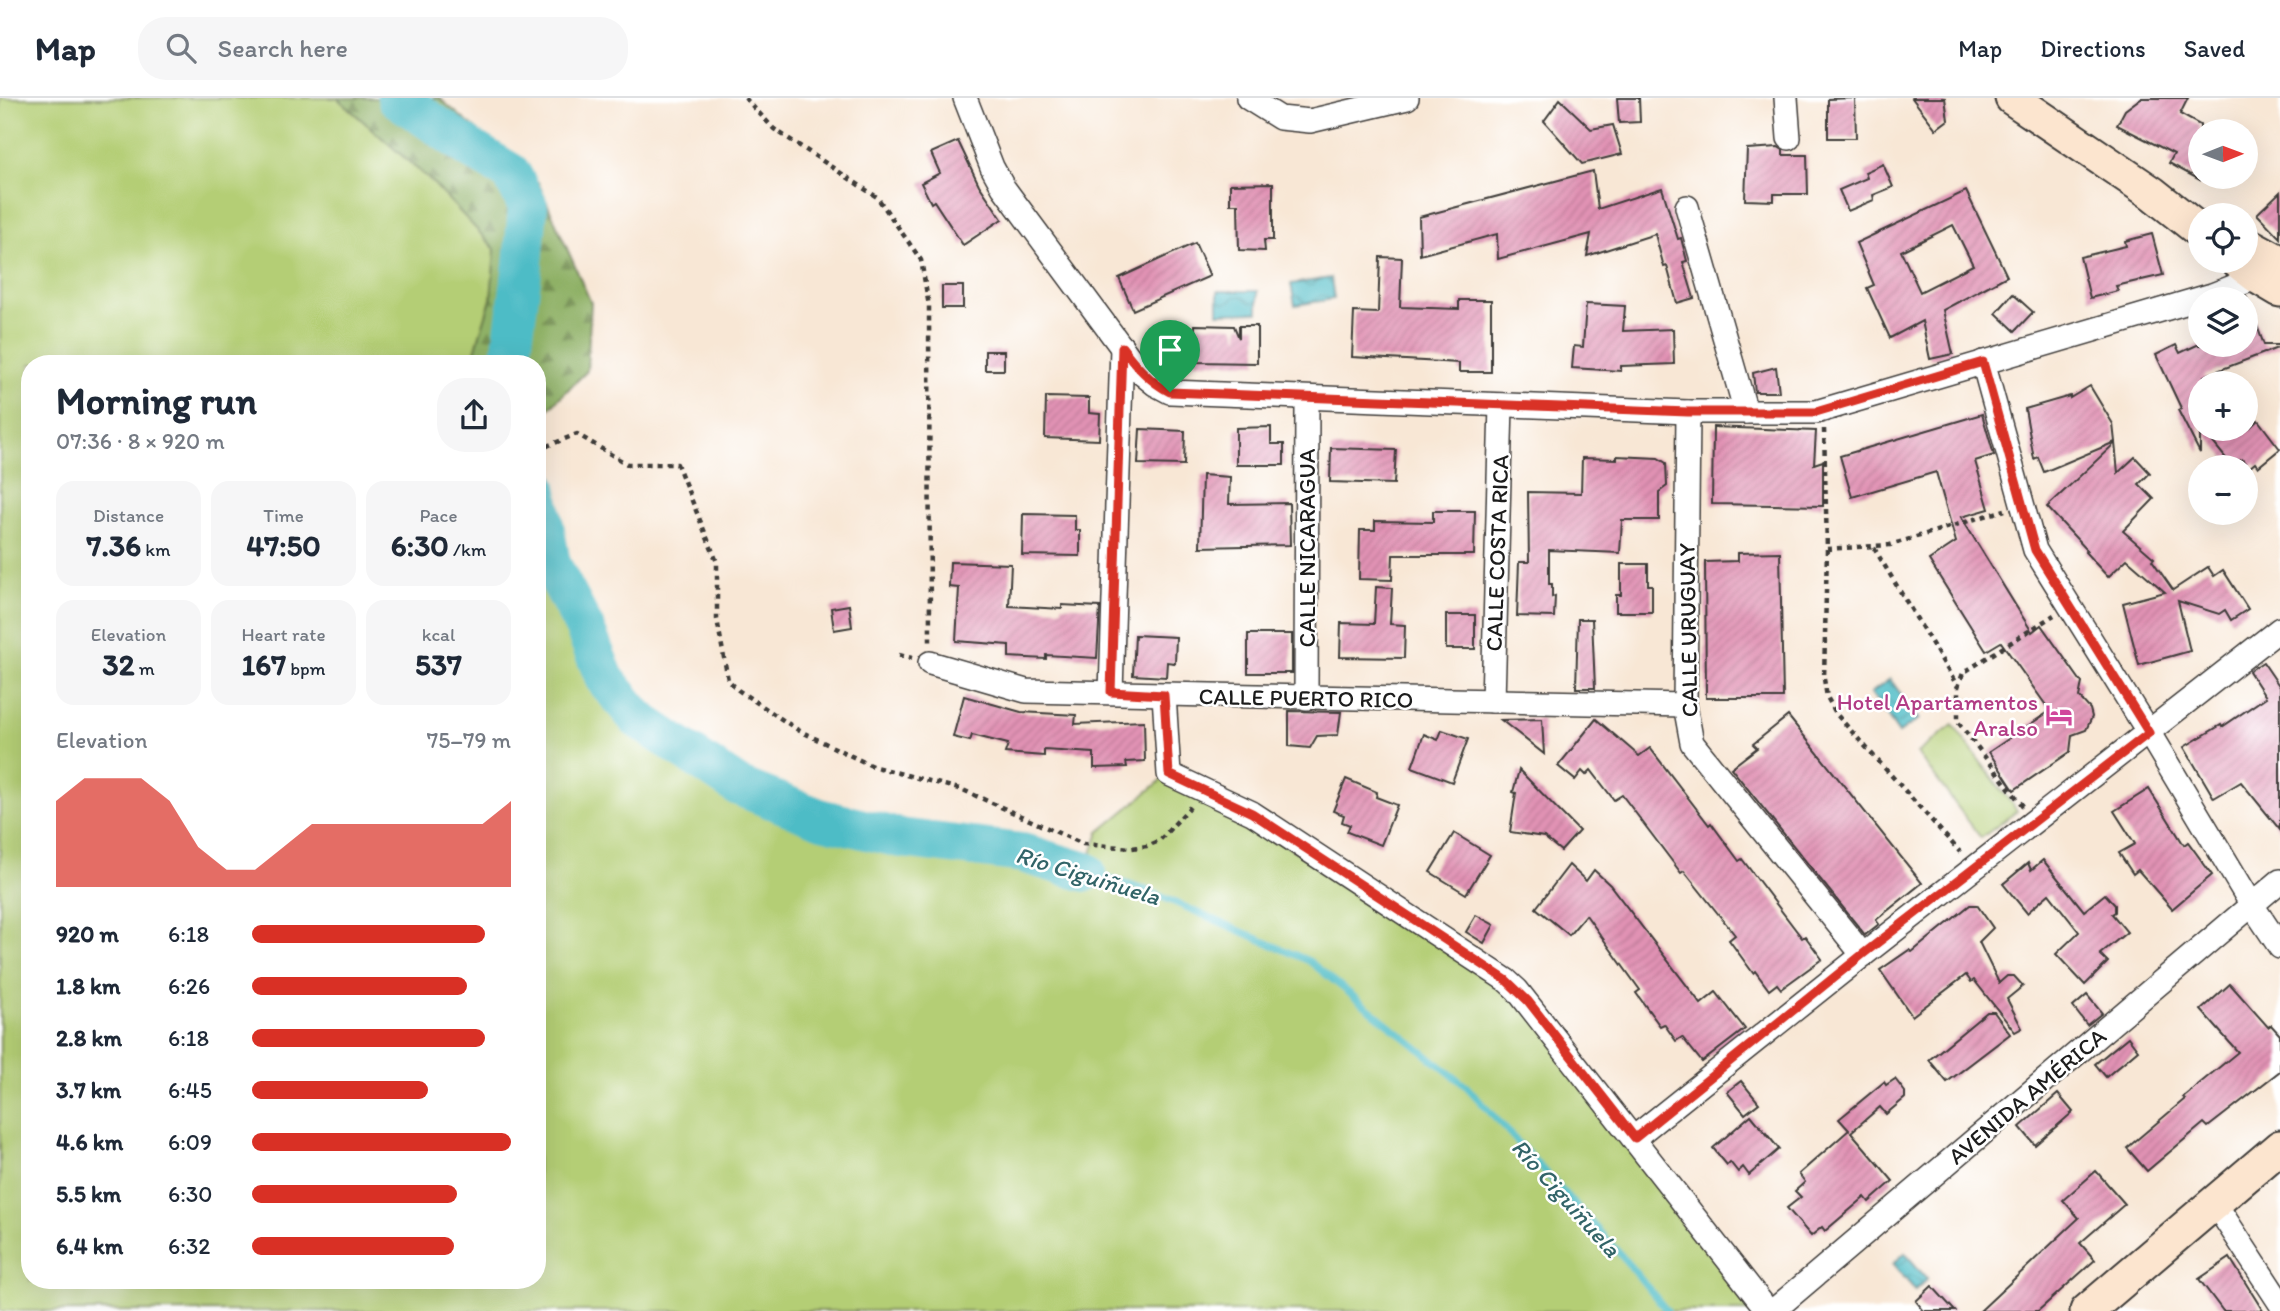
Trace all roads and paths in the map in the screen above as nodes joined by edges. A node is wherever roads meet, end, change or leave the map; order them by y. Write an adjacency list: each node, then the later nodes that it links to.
1 (745, 98): 28 (path)
2 (965, 98): 14 (street)
3 (1248, 98): 7 (street)
4 (1407, 98): 7 (street)
5 (1786, 98): 8 (street)
6 (2012, 98): 9 (street)
7 (1352, 104)
8 (1789, 138)
9 (2152, 193): 11 (street); 12 (street)
10 (1687, 207): 20 (street)
11 (2188, 212)
12 (2188, 222)
13 (2253, 273): 15 (street)
14 (1122, 347): 16 (street); 30 (street)
15 (1983, 362): 18 (street); 22 (street)
16 (1307, 398): 17 (street); 32 (street, CALLE NICARAGUA)
17 (1502, 405): 19 (street); 33 (street, CALLE COSTA RICA)
18 (1823, 410): 20 (street); 24 (path)
19 (1688, 412): 20 (street); 34 (street, CALLE URUGUAY)
20 (1746, 412)
21 (546, 446): 36 (path)
22 (2022, 505): 23 (path); 25 (street)
23 (1874, 548): 24 (path); 29 (path)
24 (1827, 549): 38 (path)
25 (2069, 605): 29 (path); 35 (street)
26 (2280, 629): 35 (street)
27 (899, 655): 28 (path)
28 (930, 663): 30 (street, CALLE PUERTO RICO)
29 (1958, 687): 37 (path)
30 (1111, 692): 31 (street, CALLE PUERTO RICO)
31 (1164, 695): 32 (street, CALLE PUERTO RICO); 36 (street)
32 (1306, 698): 33 (street, CALLE PUERTO RICO)
33 (1493, 701): 34 (street, CALLE PUERTO RICO)
34 (1685, 705): 42 (street, CALLE URUGUAY)
35 (2149, 733): 37 (street); 40 (street)
36 (1205, 791): 43 (street)
37 (2035, 821): 38 (street)
38 (1974, 869): 42 (street)
39 (2280, 881): 40 (street, AVENIDA AMÉRICA)
40 (2252, 905): 41 (street); 48 (street, AVENIDA AMÉRICA)
41 (2280, 947)
42 (1863, 954): 43 (street)
43 (1635, 1138): 48 (street)
44 (2280, 1147): 45 (street)
45 (2214, 1202): 46 (street); 47 (street)
46 (2280, 1303)
47 (2090, 1310)
48 (1771, 1311)

